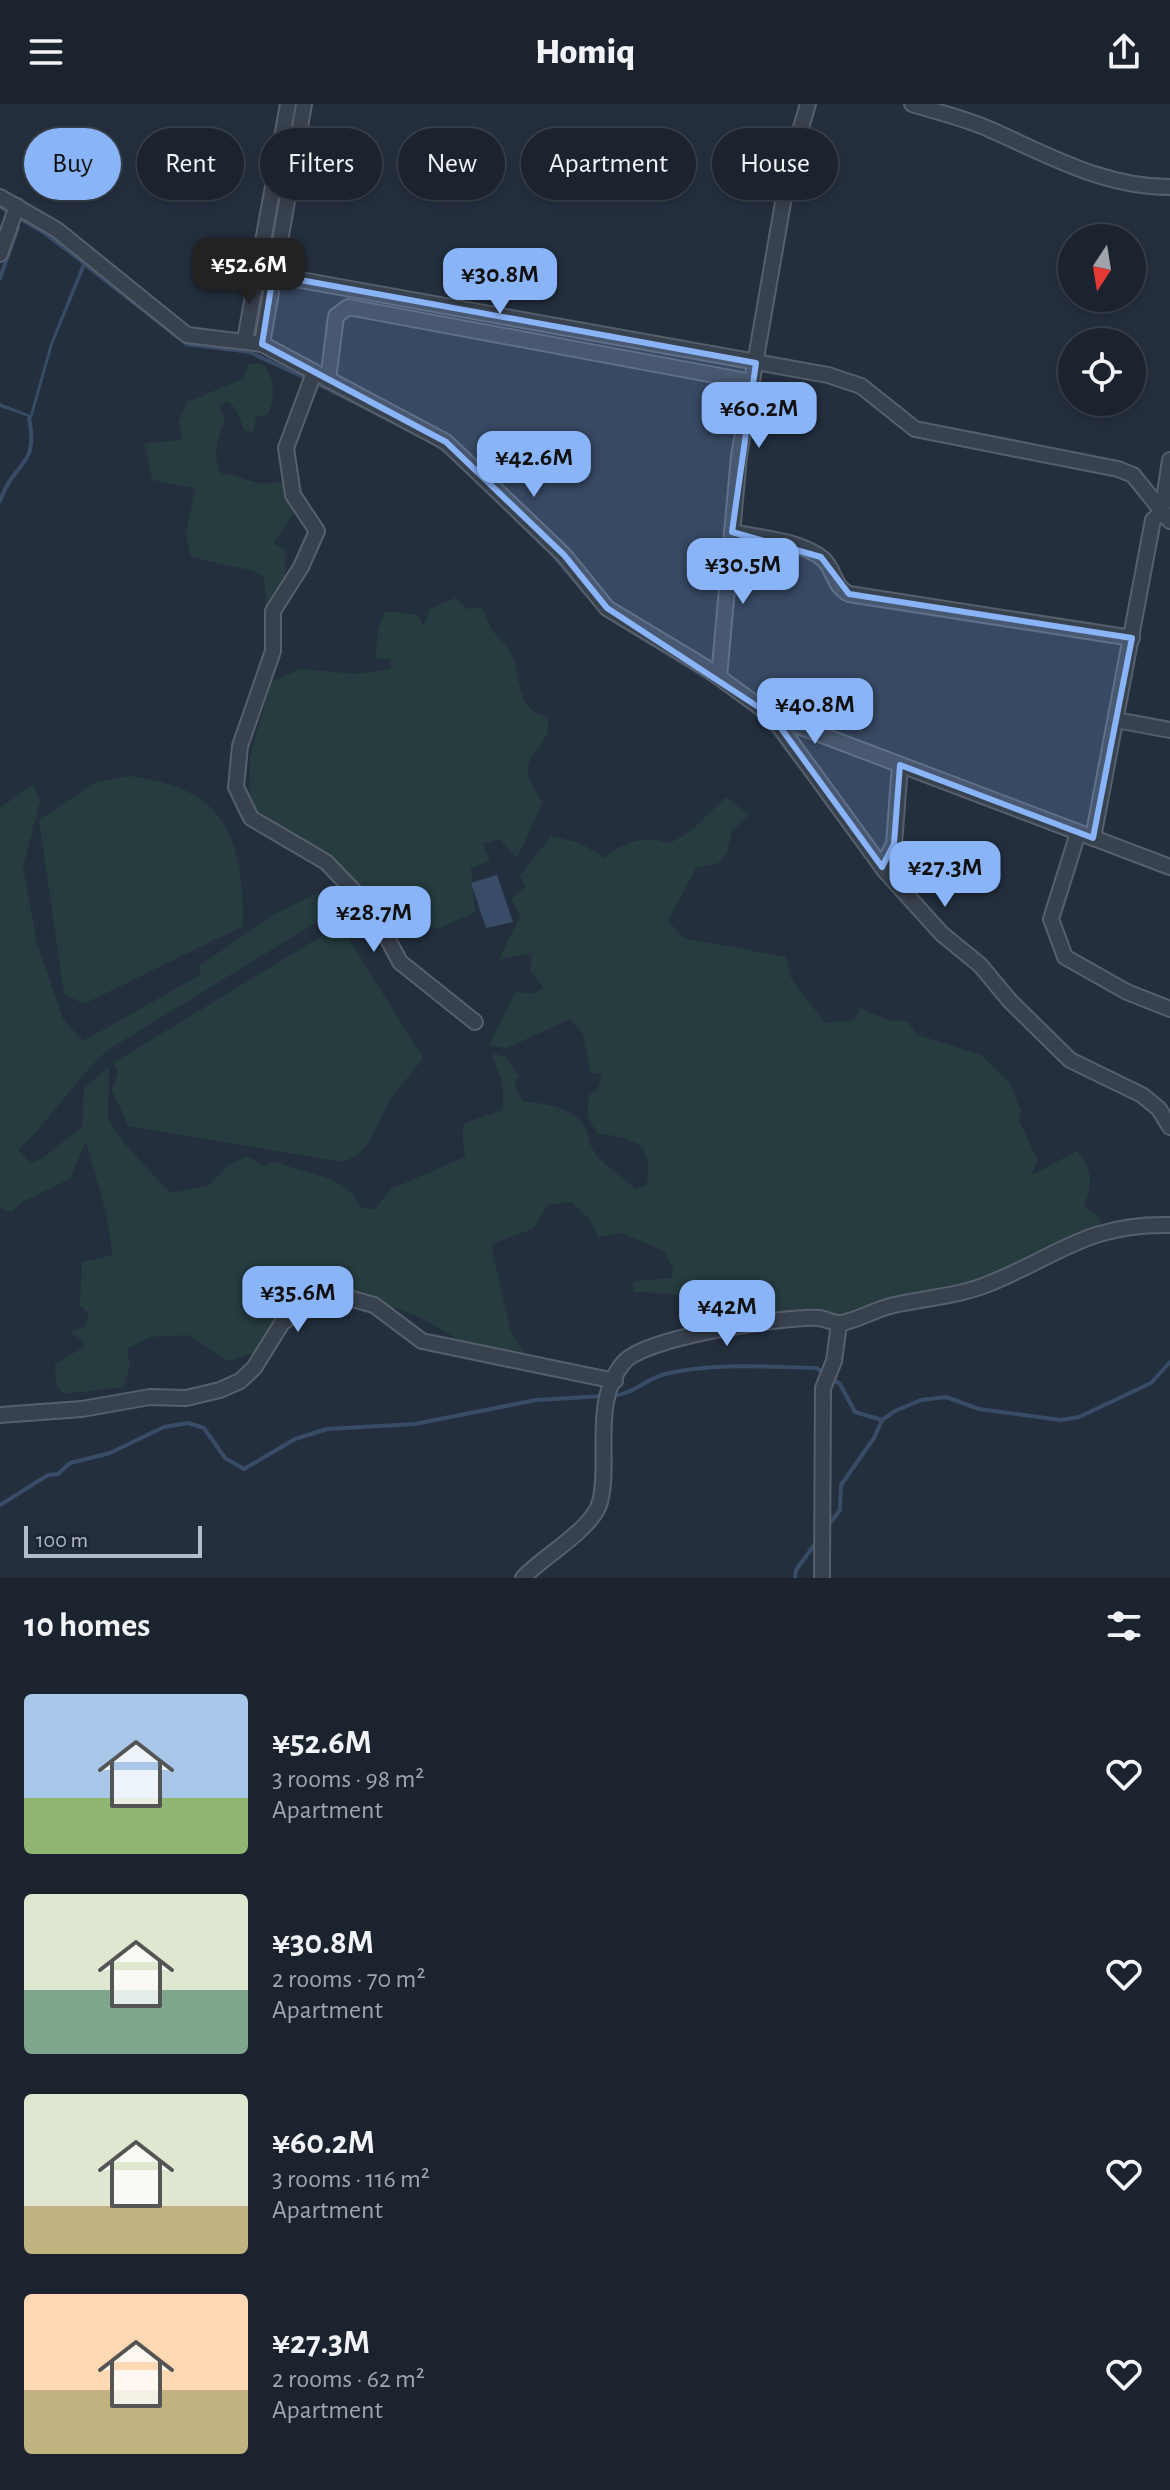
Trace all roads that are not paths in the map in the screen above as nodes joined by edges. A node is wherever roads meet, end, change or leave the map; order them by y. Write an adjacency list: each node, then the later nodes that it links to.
1 (288, 104): 10 (street)
2 (304, 104): 9 (street)
3 (808, 104): 12 (street)
4 (912, 104): 5 (street)
5 (1170, 187)
6 (0, 197): 7 (street)
7 (17, 206): 8 (street); 10 (street)
8 (0, 254)
9 (273, 275): 11 (street); 12 (street)
10 (245, 340): 11 (street)
11 (262, 344): 13 (street)
12 (756, 363): 14 (street); 16 (street)
13 (321, 377): 14 (street); 19 (street); 29 (street)
14 (752, 382): 17 (street)
15 (1170, 460): 16 (street)
16 (1166, 516): 18 (street)
17 (732, 532): 18 (street); 19 (street)
18 (1132, 638): 21 (street)
19 (719, 677): 20 (street)
20 (772, 716): 23 (street); 26 (street)
21 (1116, 720): 22 (street); 25 (street)
22 (1170, 730)
23 (900, 765): 24 (street); 26 (street)
24 (1078, 833): 25 (street); 28 (street)
25 (1093, 838): 27 (street)
26 (882, 867): 30 (street)
27 (1170, 867)
28 (1170, 1009)
29 (475, 1022)
30 (1170, 1127)
31 (1170, 1225): 32 (street)
32 (839, 1324): 33 (street); 36 (street)
33 (615, 1381): 34 (street); 35 (street)
34 (0, 1415)
35 (523, 1578)
36 (822, 1578)

